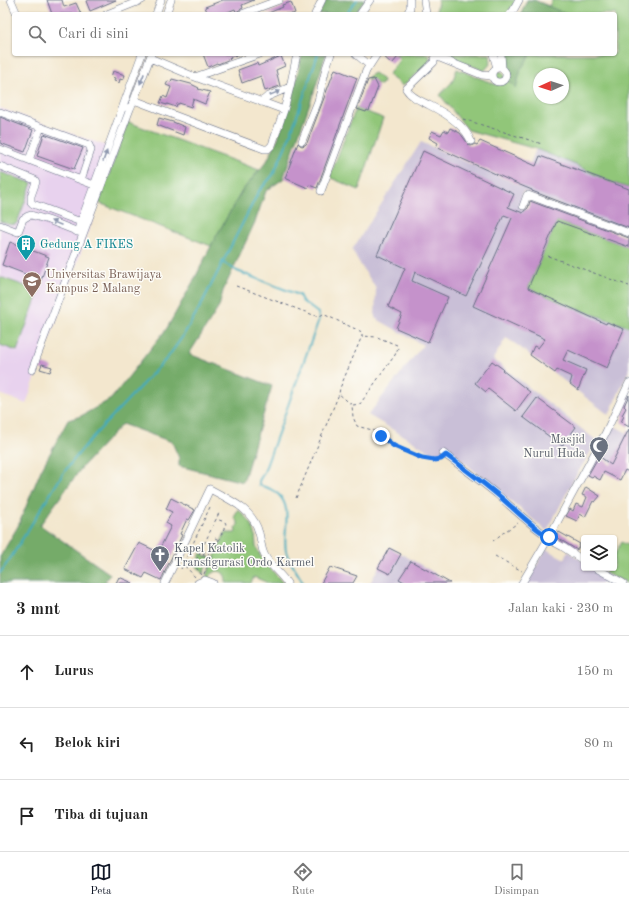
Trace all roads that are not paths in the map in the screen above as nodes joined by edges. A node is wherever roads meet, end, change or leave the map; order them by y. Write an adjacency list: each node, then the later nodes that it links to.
1 (11, 0): 11 (street)
2 (142, 0): 12 (street)
3 (161, 0): 13 (street)
4 (171, 0): 14 (street)
5 (279, 0): 15 (street)
6 (322, 0): 16 (street)
7 (370, 0): 17 (street)
8 (410, 0): 18 (street)
9 (424, 0): 19 (street)
10 (519, 0): 20 (street)
11 (16, 12)
12 (112, 12)
13 (157, 12)
14 (167, 12)
15 (247, 12)
16 (316, 12)
17 (361, 12)
18 (408, 12)
19 (426, 12)
20 (513, 12)
21 (141, 56): 39 (street)
22 (151, 56): 35 (street); 37 (street, one-way to 37)
23 (254, 56): 35 (street)
24 (297, 56): 36 (street)
25 (330, 56): 43 (street)
26 (358, 56): 32 (street)
27 (376, 56): 32 (street)
28 (435, 56): 44 (street)
29 (437, 56): 34 (street)
30 (494, 56): 33 (street)
31 (501, 56): 33 (street)
32 (369, 66): 50 (street)
33 (500, 68): 34 (street); 34 (street)
34 (492, 76)
35 (195, 77): 38 (street)
36 (290, 87): 38 (street, one-way to 36); 40 (street)
37 (134, 100): 39 (street); 40 (street)
38 (261, 102): 40 (street)
39 (126, 107): 49 (street, one-way to 39); 54 (street)
40 (284, 110)
41 (0, 112): 42 (street)
42 (41, 127): 46 (street); 48 (street)
43 (302, 141)
44 (471, 141)
45 (0, 149): 46 (street)
46 (29, 160): 48 (street)
47 (0, 166): 52 (street)
48 (81, 180): 49 (street)
49 (94, 185): 52 (street)
50 (321, 191)
51 (523, 206): 55 (street)
52 (80, 222): 54 (street)
53 (0, 225): 54 (street, one-way to 53)
54 (80, 233): 56 (street)
55 (629, 233)
56 (32, 370)
57 (629, 383): 58 (street)
58 (627, 393): 60 (street)
59 (445, 454): 60 (street)
60 (549, 538): 61 (street); 67 (street)
61 (581, 559)
62 (601, 571): 68 (street)
63 (165, 583): 66 (street)
64 (198, 583): 65 (street)
65 (213, 583)
66 (286, 583)
67 (522, 583)
68 (623, 583)

